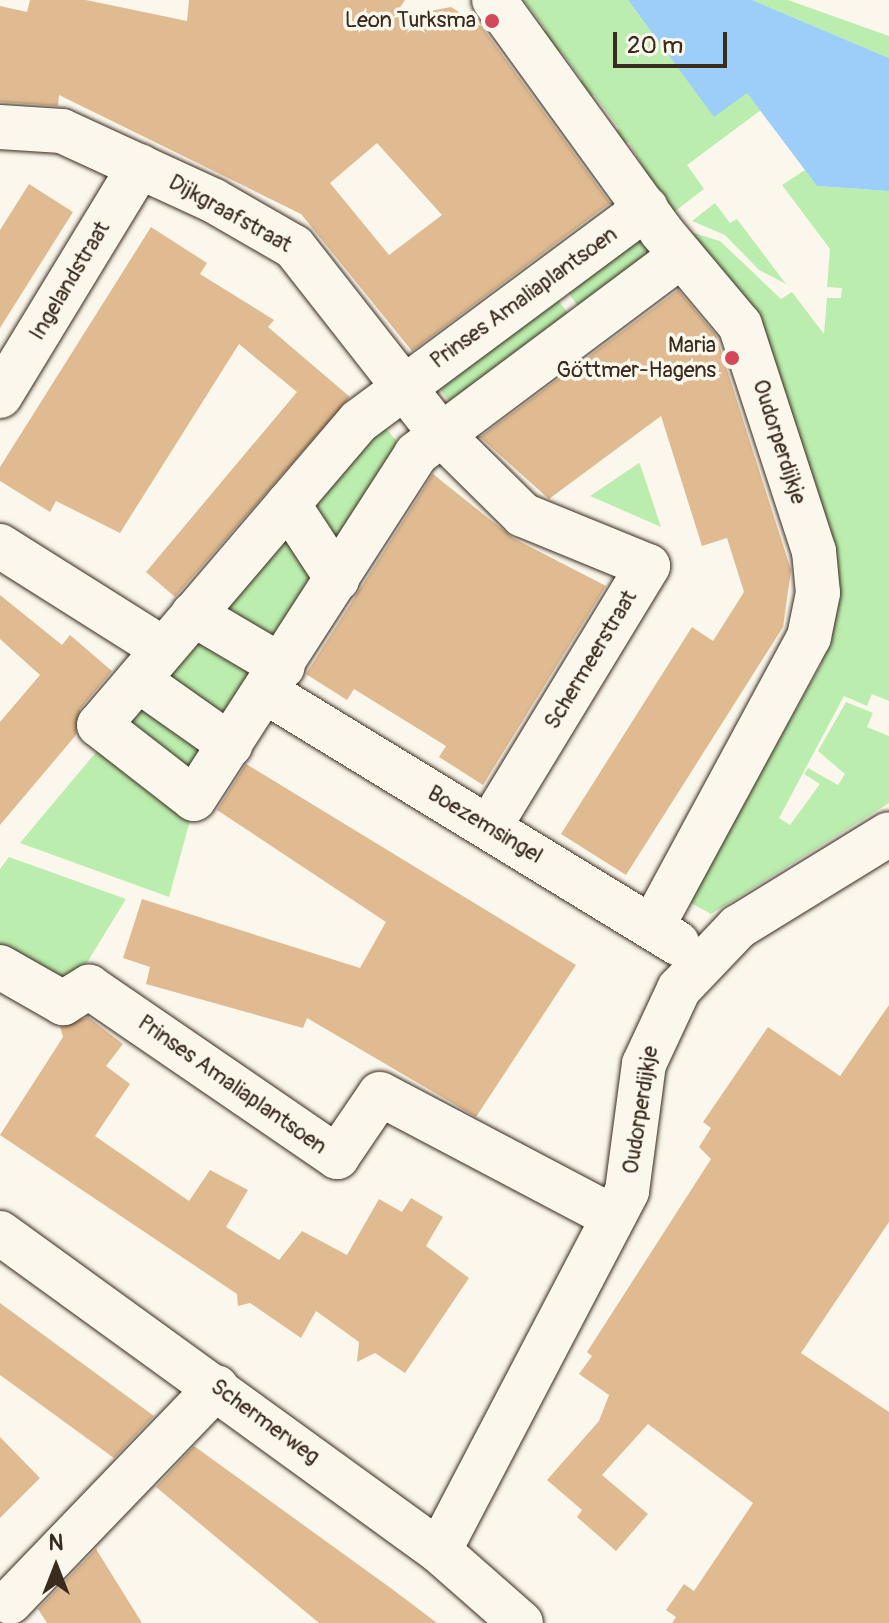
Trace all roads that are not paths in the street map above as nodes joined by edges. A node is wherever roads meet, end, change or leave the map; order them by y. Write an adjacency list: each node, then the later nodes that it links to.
1 (494, 0): 4 (street, Oudorperdijkje)
2 (0, 127): 3 (street, Dijkgraafstraat)
3 (140, 166): 6 (street, Dijkgraafstraat); 7 (street, Ingelandstraat)
4 (646, 208): 5 (street, Oudorperdijkje); 6 (street, Prinses Amaliaplantsoen)
5 (681, 256): 8 (street); 18 (street, Oudorperdijkje)
6 (403, 388): 8 (street); 9 (street, Prinses Amaliaplantsoen)
7 (0, 396)
8 (439, 432): 11 (street); 16 (street, Schermeerstraat)
9 (288, 504): 11 (street); 12 (street, Prinses Amaliaplantsoen)
10 (0, 546): 13 (street)
11 (337, 579): 14 (street)
12 (193, 614): 13 (street, Prinses Amaliaplantsoen); 14 (street, Boezemsingel)
13 (142, 651): 15 (street); 15 (street, Prinses Amaliaplantsoen)
14 (277, 687): 15 (street); 16 (street, Boezemsingel)
15 (230, 745)
16 (489, 827): 18 (street, Boezemsingel)
17 (889, 834): 19 (street, Oudorperdijkje)
18 (652, 927): 19 (street, Boezemsingel)
19 (703, 960): 21 (street, Oudorperdijkje)
20 (0, 967): 21 (street, Prinses Amaliaplantsoen)
21 (613, 1217): 24 (street, Oudorperdijkje)
22 (0, 1233): 23 (street, Schermerweg)
23 (217, 1387): 24 (street, Schermerweg); 25 (street)
24 (439, 1551): 26 (street, Schermerweg)
25 (10, 1602)
26 (521, 1623)

